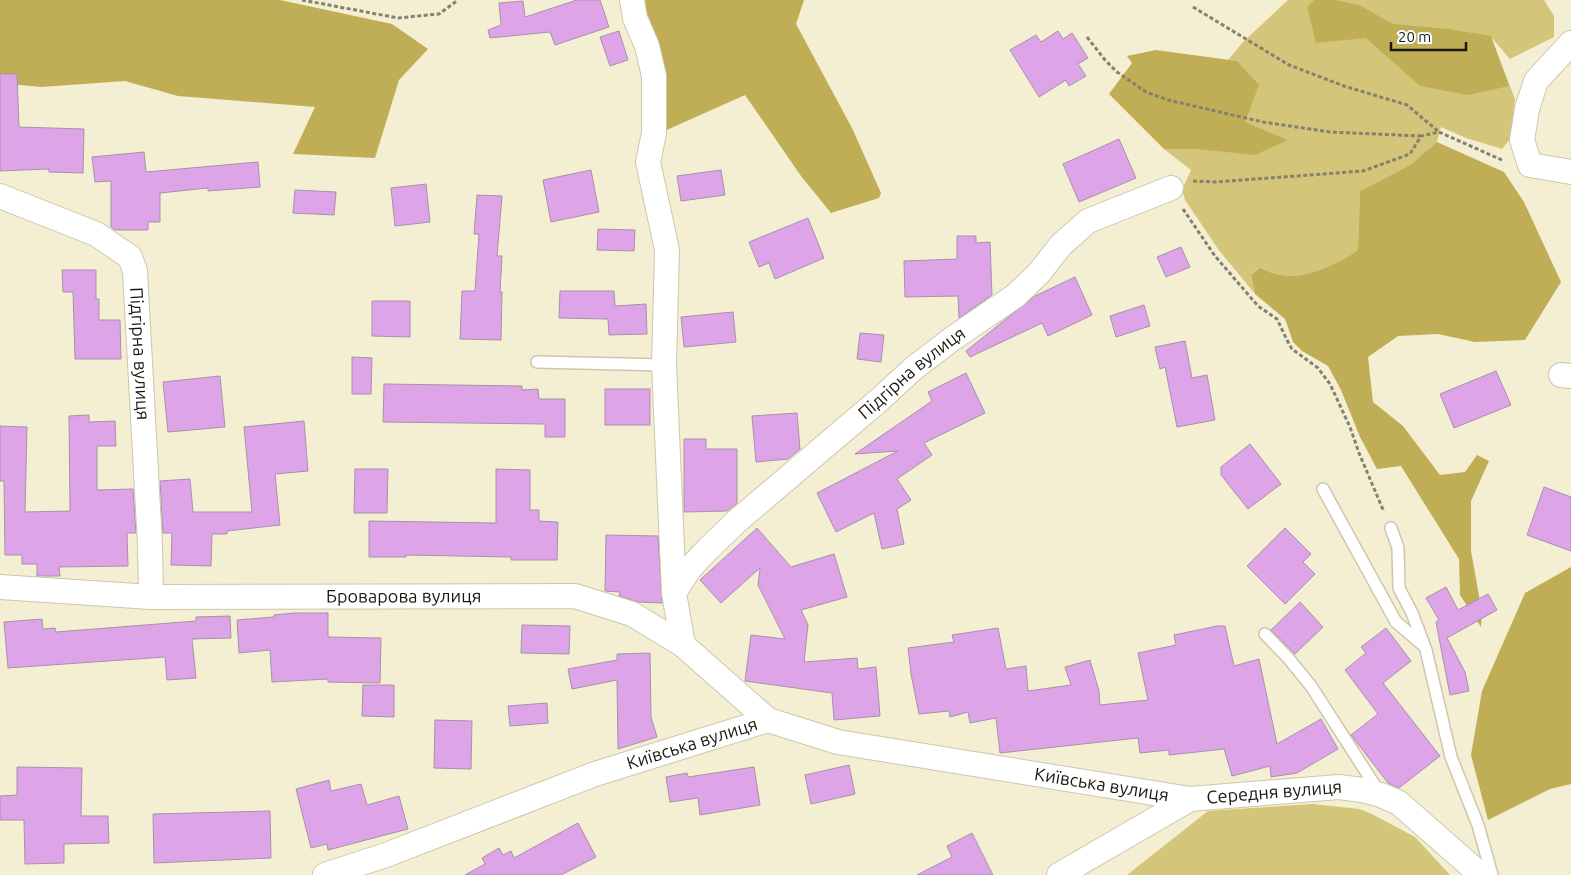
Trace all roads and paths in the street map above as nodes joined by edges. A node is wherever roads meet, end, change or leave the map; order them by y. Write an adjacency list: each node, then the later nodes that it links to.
1 (302, 0): 2 (path)
2 (458, 0)
3 (632, 0): 14 (street)
4 (1193, 7): 7 (path)
5 (1087, 37): 8 (path)
6 (1571, 43): 9 (street)
7 (1439, 132): 8 (path); 9 (path)
8 (1421, 136): 11 (path)
9 (1530, 165): 10 (street)
10 (1571, 172)
11 (1171, 188): 16 (path); 18 (street, Підгірна вулиця)
12 (0, 196): 19 (street, Підгірна вулиця)
13 (537, 362): 14 (lane)
14 (664, 365): 18 (street)
15 (1323, 489): 22 (lane)
16 (1391, 528): 22 (lane)
17 (0, 587): 19 (street, Броварова вулиця)
18 (674, 593): 21 (street)
19 (151, 597): 21 (street, Броварова вулиця)
20 (1265, 634): 24 (lane)
21 (683, 645): 23 (street, Броварова вулиця)
22 (1424, 646): 29 (lane)
23 (768, 720): 25 (street, Київська вулиця); 26 (street, Київська вулиця)
24 (1381, 795): 25 (street, Середня вулиця); 28 (street, Середня вулиця)
25 (1190, 799): 27 (street, Середня вулиця)
26 (326, 875)
27 (1059, 875)
28 (1481, 875)
29 (1492, 875)

